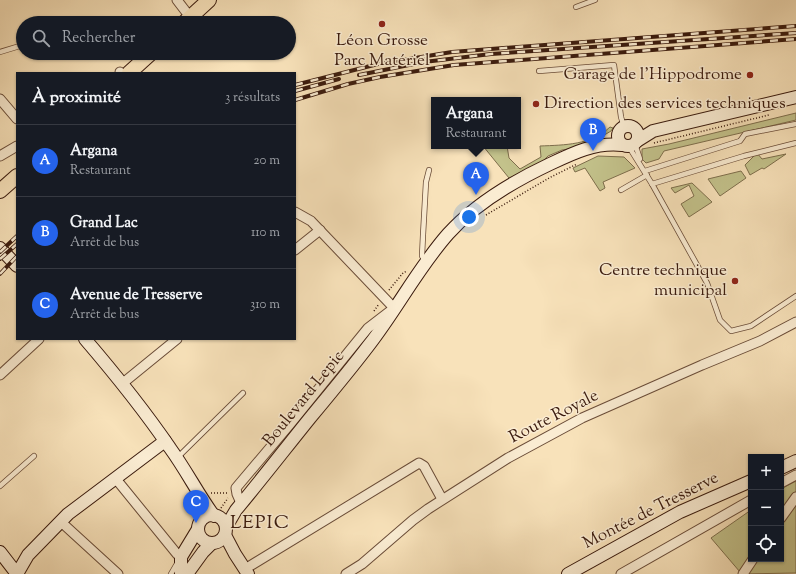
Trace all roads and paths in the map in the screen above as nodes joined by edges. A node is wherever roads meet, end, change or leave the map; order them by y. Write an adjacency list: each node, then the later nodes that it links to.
1 (177, 0): 6 (street)
2 (198, 0): 7 (main road)
3 (209, 0): 8 (main road)
4 (595, 0): 5 (lane)
5 (576, 7)
6 (186, 16)
7 (188, 16)
8 (188, 16)
9 (16, 47): 10 (lane)
10 (0, 52)
11 (137, 60): 13 (main road)
12 (539, 71): 19 (lane)
13 (123, 72)
14 (796, 98): 20 (main road)
15 (0, 99): 17 (street)
16 (773, 114): 23 (path)
17 (16, 118)
18 (796, 124): 30 (lane)
19 (626, 129): 20 (main road); 22 (main road, Boulevard Lepic); 23 (main road); 23 (main road)
20 (653, 131): 23 (main road)
21 (796, 143): 33 (lane)
22 (600, 144): 23 (main road, Boulevard Lepic); 41 (main road, Boulevard Lepic)
23 (632, 145): 27 (lane); 27 (lane)
24 (16, 147): 25 (street)
25 (0, 156)
26 (578, 164): 37 (path)
27 (642, 165): 30 (lane)
28 (16, 167): 32 (main road)
29 (429, 170): 41 (lane)
30 (646, 173): 33 (lane); 34 (lane)
31 (16, 177): 35 (main road)
32 (0, 179)
33 (652, 184): 44 (lane)
34 (621, 190)
35 (0, 191)
36 (296, 213): 38 (street)
37 (484, 216)
38 (320, 230): 40 (street); 45 (street)
39 (0, 248): 42 (main road)
40 (296, 249)
41 (426, 262): 46 (main road, Boulevard Lepic)
42 (16, 265)
43 (410, 269): 45 (path)
44 (796, 296)
45 (384, 297): 46 (street); 48 (path)
46 (394, 308): 48 (street, Boulevard Lepic); 72 (main road, Boulevard Lepic)
47 (796, 322): 70 (street, Route Royale)
48 (368, 328): 68 (street, Boulevard Lepic)
49 (38, 340): 52 (street)
50 (86, 340): 53 (main road)
51 (176, 340): 53 (street)
52 (0, 375)
53 (123, 383): 55 (main road)
54 (243, 392): 57 (lane)
55 (165, 441): 57 (main road); 63 (main road)
56 (34, 456): 66 (lane)
57 (177, 458): 67 (main road)
58 (796, 461): 60 (main road)
59 (796, 466): 61 (street)
60 (784, 467)
61 (784, 472)
62 (796, 475): 64 (street)
63 (116, 479): 75 (main road); 79 (street)
64 (784, 481)
65 (748, 482): 88 (main road, Montée de Tresserve)
66 (0, 486)
67 (197, 492): 74 (main road); 76 (main road)
68 (233, 492): 72 (street); 74 (path)
69 (796, 497): 73 (street)
70 (442, 500): 81 (street); 87 (street, Route Royale)
71 (748, 502): 89 (street)
72 (239, 506): 74 (main road, Boulevard Lepic); 77 (main road, Boulevard Lepic)
73 (784, 514)
74 (216, 516): 76 (main road); 77 (main road)
75 (60, 521): 82 (main road); 83 (street)
76 (199, 526): 77 (main road); 79 (main road)
77 (220, 537): 81 (main road); 86 (main road, Boulevard Lepic)
78 (0, 552): 82 (main road)
79 (181, 557): 84 (lane); 85 (main road)
80 (751, 562): 90 (street)
81 (246, 572)
82 (17, 574)
83 (118, 574)
84 (171, 574)
85 (181, 574)
86 (187, 574)
87 (346, 574)
88 (568, 574)
89 (621, 574)
90 (744, 574)

